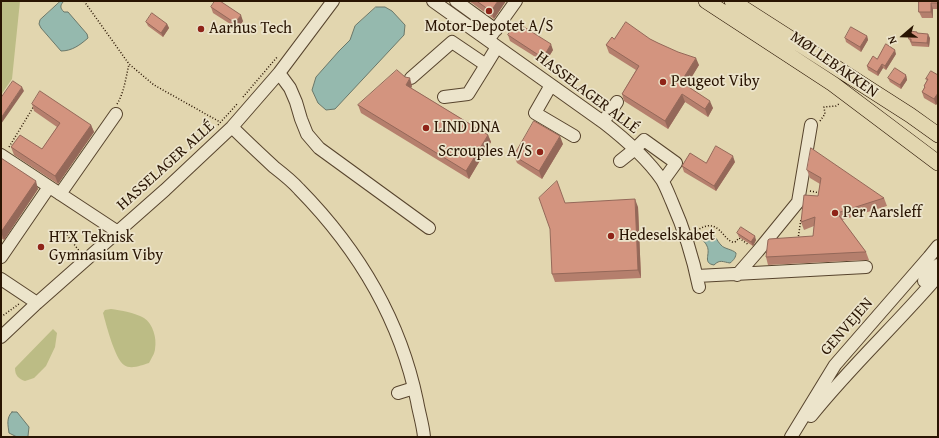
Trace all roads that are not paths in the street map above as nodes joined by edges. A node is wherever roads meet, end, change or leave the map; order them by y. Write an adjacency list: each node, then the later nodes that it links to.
1 (333, 1): 10 (street, HASSELAGER ALLÉ)
2 (433, 1): 8 (street, HASSELAGER ALLÉ)
3 (456, 1): 7 (street)
4 (516, 1): 7 (street)
5 (706, 1): 13 (main road, MØLLEBAKKEN)
6 (732, 1): 20 (main road, MØLLEBAKKEN)
7 (496, 30): 8 (street)
8 (492, 44): 9 (street); 12 (street, HASSELAGER ALLÉ)
9 (486, 65): 11 (street); 14 (street)
10 (279, 73): 19 (street, HASSELAGER ALLÉ); 30 (street)
11 (411, 78)
12 (551, 85): 17 (street, HASSELAGER ALLÉ); 21 (street)
13 (847, 95): 23 (main road); 26 (main road, MØLLEBAKKEN)
14 (444, 97)
15 (617, 102): 17 (street)
16 (116, 114): 29 (street)
17 (603, 122): 22 (street, HASSELAGER ALLÉ)
18 (815, 124): 36 (street)
19 (232, 127): 31 (street, HASSELAGER ALLÉ); 41 (street)
20 (938, 135)
21 (574, 136)
22 (635, 149): 25 (street); 27 (street, HASSELAGER ALLÉ); 27 (street)
23 (938, 151)
24 (2, 156): 28 (street)
25 (620, 160)
26 (938, 163)
27 (663, 181): 36 (street, HASSELAGER ALLÉ)
28 (49, 186): 29 (street); 33 (street)
29 (60, 194): 31 (street)
30 (429, 228)
31 (118, 232): 39 (street, HASSELAGER ALLÉ)
32 (938, 246): 45 (street, GENVEJEN)
33 (1, 257)
34 (938, 265): 43 (street)
35 (866, 267): 36 (street)
36 (737, 275)
37 (938, 276): 43 (street, GENVEJEN)
38 (1, 279): 39 (street)
39 (32, 300): 40 (street, HASSELAGER ALLÉ)
40 (1, 337)
41 (414, 388): 42 (street); 44 (street)
42 (398, 393)
43 (828, 395): 45 (street, GENVEJEN)
44 (424, 437)
45 (792, 437)

